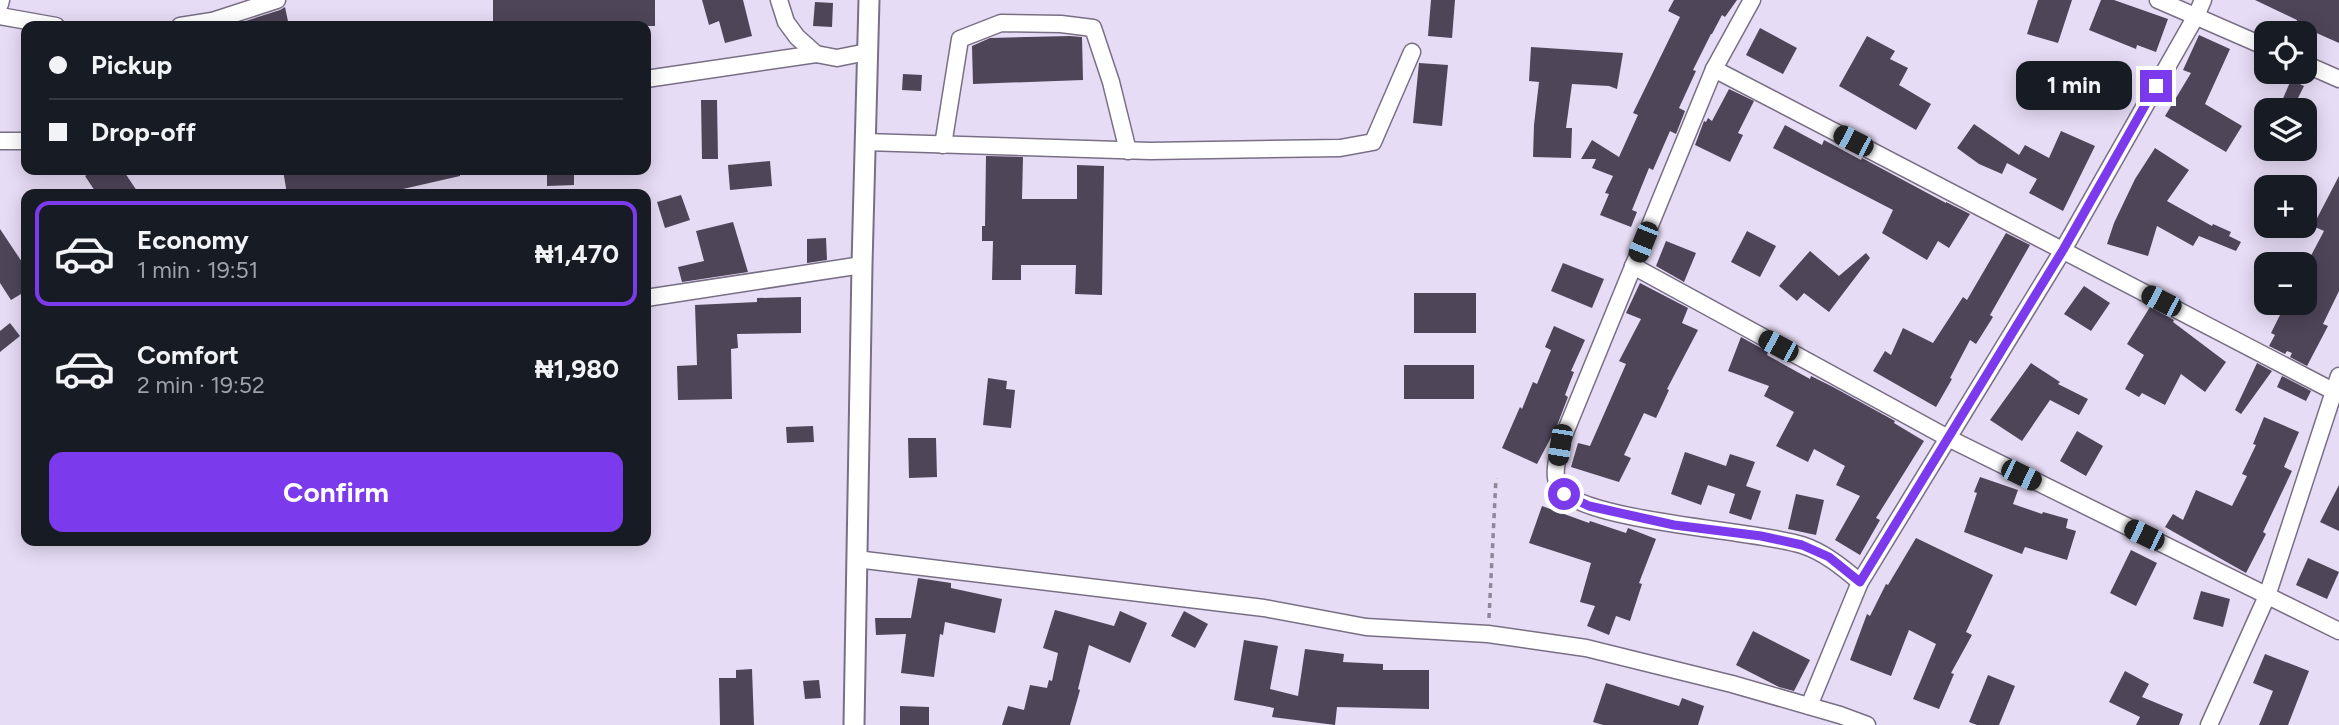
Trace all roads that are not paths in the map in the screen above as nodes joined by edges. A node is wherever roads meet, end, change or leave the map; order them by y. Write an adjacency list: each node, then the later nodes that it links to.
1 (277, 0): 10 (street)
2 (779, 0): 14 (street)
3 (869, 0): 12 (street)
4 (1752, 0): 15 (street)
5 (2158, 0): 8 (street)
6 (2203, 0): 8 (street)
7 (0, 16): 9 (street)
8 (2196, 16): 11 (street); 24 (street)
9 (28, 21)
10 (212, 21)
11 (2254, 42)
12 (867, 52): 14 (street); 21 (street)
13 (1412, 52): 23 (street)
14 (816, 54): 17 (street)
15 (1714, 69): 24 (street); 26 (street)
16 (2317, 69): 18 (street)
17 (651, 78)
18 (2339, 79)
19 (0, 141): 20 (street)
20 (21, 142)
21 (865, 142): 22 (street); 25 (street)
22 (943, 145): 23 (street); 23 (street)
23 (1128, 151)
24 (2063, 250): 28 (street); 29 (street)
25 (862, 265): 27 (street); 30 (street)
26 (1633, 266): 29 (street); 31 (street)
27 (651, 298)
28 (2336, 383): 32 (street)
29 (1948, 438): 31 (street); 32 (street)
30 (856, 559): 34 (street); 35 (street)
31 (1860, 582): 34 (street)
32 (2267, 596): 33 (street); 37 (street)
33 (2339, 631)
34 (1809, 706): 36 (street)
35 (854, 725)
36 (1867, 725)
37 (2209, 725)

